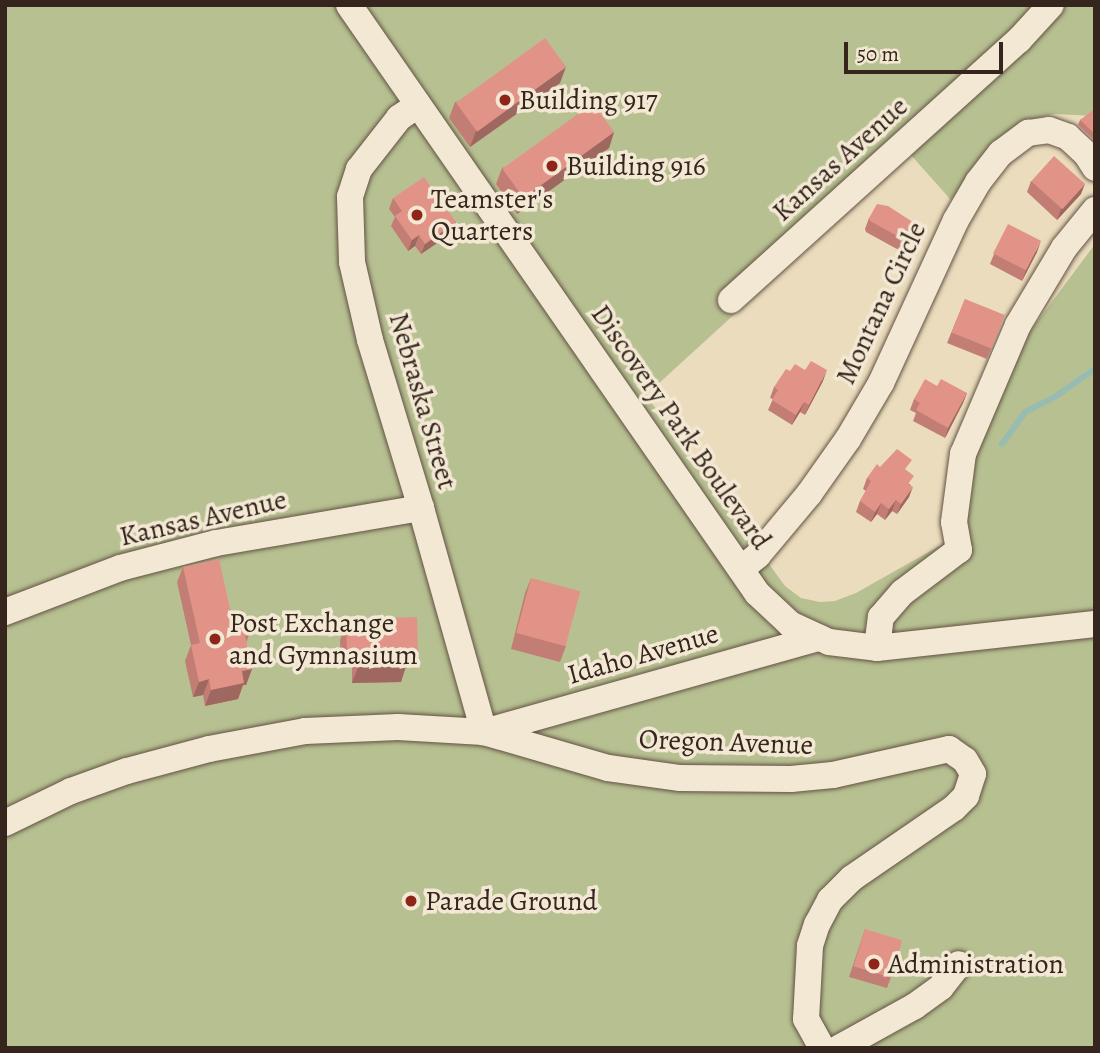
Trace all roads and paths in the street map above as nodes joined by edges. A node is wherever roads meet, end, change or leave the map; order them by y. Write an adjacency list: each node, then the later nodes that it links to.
1 (349, 5): 3 (street, Discovery Park Boulevard)
2 (1051, 5): 6 (street, Kansas Avenue)
3 (418, 105): 7 (street, Nebraska Street); 8 (street, Discovery Park Boulevard)
4 (1095, 168): 8 (street, Montana Circle)
5 (1095, 210): 12 (street)
6 (731, 300)
7 (422, 508): 9 (street, Kansas Avenue); 13 (street, Nebraska Street)
8 (741, 569): 11 (street, Discovery Park Boulevard)
9 (5, 612)
10 (1095, 624): 12 (street, Discovery Park Boulevard)
11 (819, 638): 12 (street, Discovery Park Boulevard); 13 (street, Idaho Avenue)
12 (877, 648)
13 (484, 732): 14 (street, Oregon Avenue); 16 (street, Oregon Avenue)
14 (5, 822)
15 (959, 964): 19 (street)
16 (807, 1019): 17 (street); 18 (street, Oregon Avenue)
17 (800, 1048)
18 (822, 1048)
19 (839, 1048)

